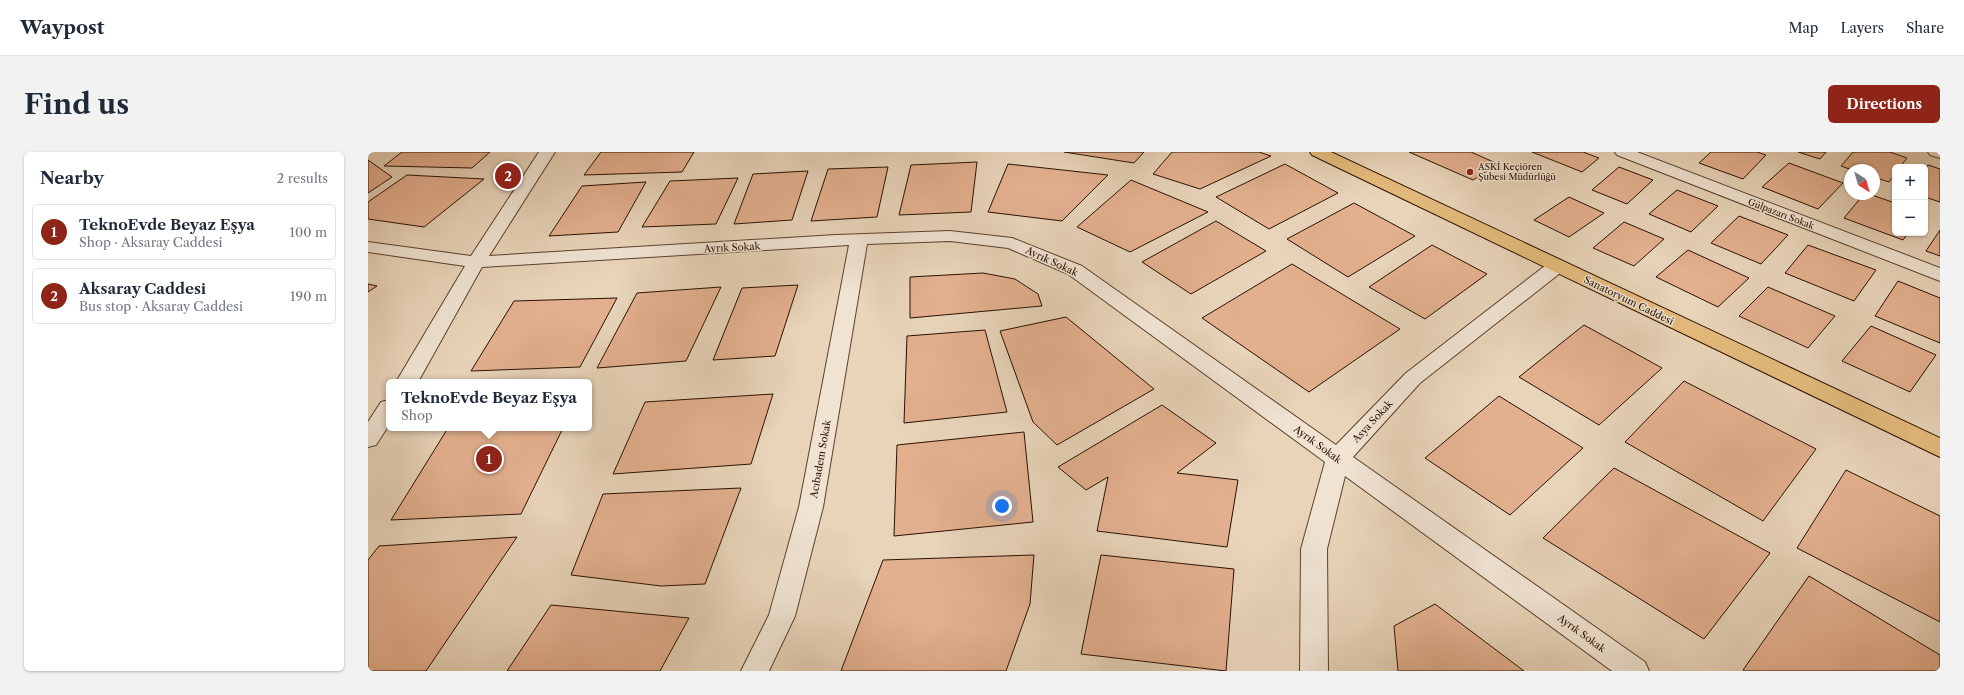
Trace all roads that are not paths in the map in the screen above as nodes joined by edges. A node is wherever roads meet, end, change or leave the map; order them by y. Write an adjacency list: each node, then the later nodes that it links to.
1 (547, 152): 8 (street)
2 (1318, 152): 9 (main road, Sanatoryum Caddesi)
3 (1623, 152): 10 (street, Gülpazarı Sokak)
4 (1936, 152): 5 (street)
5 (1940, 153)
6 (859, 240): 8 (street, Ayrık Sokak); 15 (street, Ayrık Sokak); 16 (street, Acıbadem Sokak)
7 (368, 247): 8 (street, Ayrık Sokak)
8 (476, 262): 11 (street)
9 (1557, 266): 14 (main road, Sanatoryum Caddesi); 15 (street, Asya Sokak)
10 (1940, 275)
11 (409, 379)
12 (386, 412): 13 (street)
13 (368, 439)
14 (1940, 448)
15 (1338, 458): 17 (street, Asya Sokak); 18 (street, Ayrık Sokak)
16 (755, 671)
17 (1314, 671)
18 (1635, 671)

